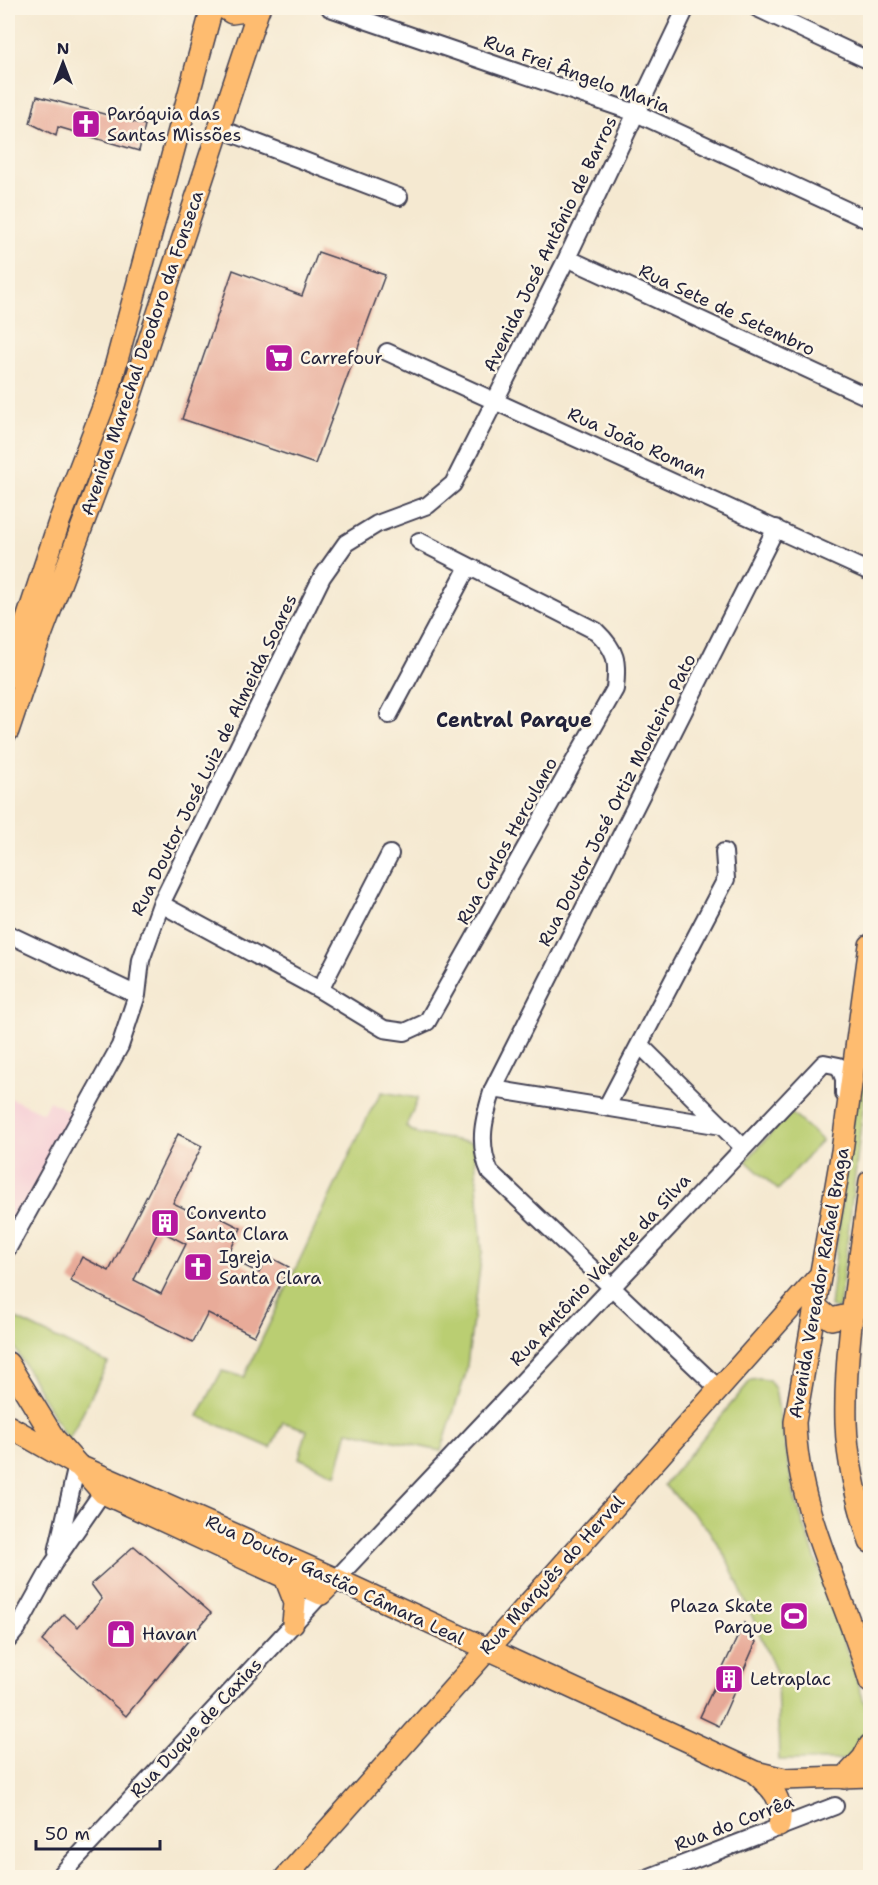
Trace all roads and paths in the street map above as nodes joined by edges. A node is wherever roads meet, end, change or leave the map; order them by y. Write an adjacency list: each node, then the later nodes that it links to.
1 (212, 8): 11 (main road, Avenida Marechal Deodoro da Fonseca)
2 (224, 8): 3 (main road)
3 (259, 8): 9 (main road, Avenida Marechal Deodoro da Fonseca)
4 (330, 8): 8 (street, Rua Frei Ângelo Maria)
5 (686, 8): 8 (street, Avenida José Antônio de Barros)
6 (757, 8): 7 (street)
7 (870, 61)
8 (636, 113): 12 (street, Rua Frei Ângelo Maria); 14 (street, Avenida José Antônio de Barros)
9 (218, 128): 10 (street); 13 (main road, Avenida Marechal Deodoro da Fonseca)
10 (399, 197)
11 (154, 221): 13 (main road); 22 (main road, Avenida Marechal Deodoro da Fonseca)
12 (870, 221)
13 (179, 249): 24 (main road, Avenida Marechal Deodoro da Fonseca)
14 (567, 258): 16 (street, Rua Sete de Setembro); 17 (street, Avenida José Antônio de Barros)
15 (387, 352): 17 (street, Rua João Roman)
16 (870, 398)
17 (494, 400): 18 (street, Rua João Roman); 27 (street, Rua Doutor José Luiz de Almeida Soares)
18 (776, 528): 21 (street, Rua João Roman); 33 (street, Rua Doutor José Ortiz Monteiro Pato)
19 (419, 541): 20 (street, Rua Carlos Herculano)
20 (468, 567): 23 (street); 30 (street, Rua Carlos Herculano)
21 (870, 572)
22 (8, 677)
23 (390, 715)
24 (8, 731)
25 (724, 852): 32 (street)
26 (390, 855): 30 (street)
27 (161, 904): 30 (street); 31 (street, Rua Doutor José Luiz de Almeida Soares)
28 (8, 934): 31 (street)
29 (870, 945): 37 (main road, Avenida Vereador Rafael Braga)
30 (320, 990)
31 (137, 995): 40 (street, Rua Doutor José Luiz de Almeida Soares)
32 (640, 1046): 34 (street); 35 (street)
33 (494, 1089): 34 (street); 42 (street, Rua Doutor José Ortiz Monteiro Pato)
34 (607, 1106): 35 (street)
35 (722, 1125): 36 (street)
36 (742, 1146): 37 (street, Rua Antônio Valente da Silva); 42 (street, Rua Antônio Valente da Silva)
37 (842, 1151): 41 (main road, Avenida Vereador Rafael Braga)
38 (870, 1181): 39 (main road, Avenida Vereador Rafael Braga)
39 (867, 1227): 44 (main road, Avenida Vereador Rafael Braga)
40 (8, 1248)
41 (821, 1274): 43 (main road, Avenida Vereador Rafael Braga); 46 (main road, Rua Marquês do Herval)
42 (612, 1287): 46 (street, Rua Doutor José Ortiz Monteiro Pato); 52 (street, Rua Antônio Valente da Silva)
43 (816, 1306): 44 (main road); 58 (main road, Avenida Vereador Rafael Braga)
44 (853, 1314): 50 (main road, Avenida Vereador Rafael Braga)
45 (8, 1362): 48 (main road)
46 (718, 1388): 57 (main road, Rua Marquês do Herval)
47 (8, 1426): 48 (main road)
48 (77, 1465): 49 (main road); 51 (street)
49 (107, 1485): 51 (street); 52 (main road, Rua Doutor Gastão Câmara Leal); 53 (main road)
50 (870, 1542)
51 (53, 1564): 56 (street)
52 (336, 1579): 54 (main road, Rua Duque de Caxias); 57 (main road, Rua Doutor Gastão Câmara Leal)
53 (285, 1580): 54 (main road); 55 (main road)
54 (321, 1594): 55 (street, Rua Duque de Caxias)
55 (293, 1623): 65 (street, Rua Duque de Caxias)
56 (8, 1640)
57 (485, 1650): 60 (main road, Rua Doutor Gastão Câmara Leal); 66 (main road, Rua Marquês do Herval)
58 (870, 1682)
59 (870, 1745): 62 (main road)
60 (754, 1772): 62 (main road, Rua Doutor Gastão Câmara Leal); 64 (main road, Rua Doutor Gastão Câmara Leal)
61 (870, 1776): 62 (main road, Rua Doutor Gastão Câmara Leal)
62 (844, 1778)
63 (835, 1806): 64 (street, Rua do Corrêa)
64 (779, 1826): 67 (street, Rua do Corrêa)
65 (58, 1878)
66 (285, 1878)
67 (647, 1878)

